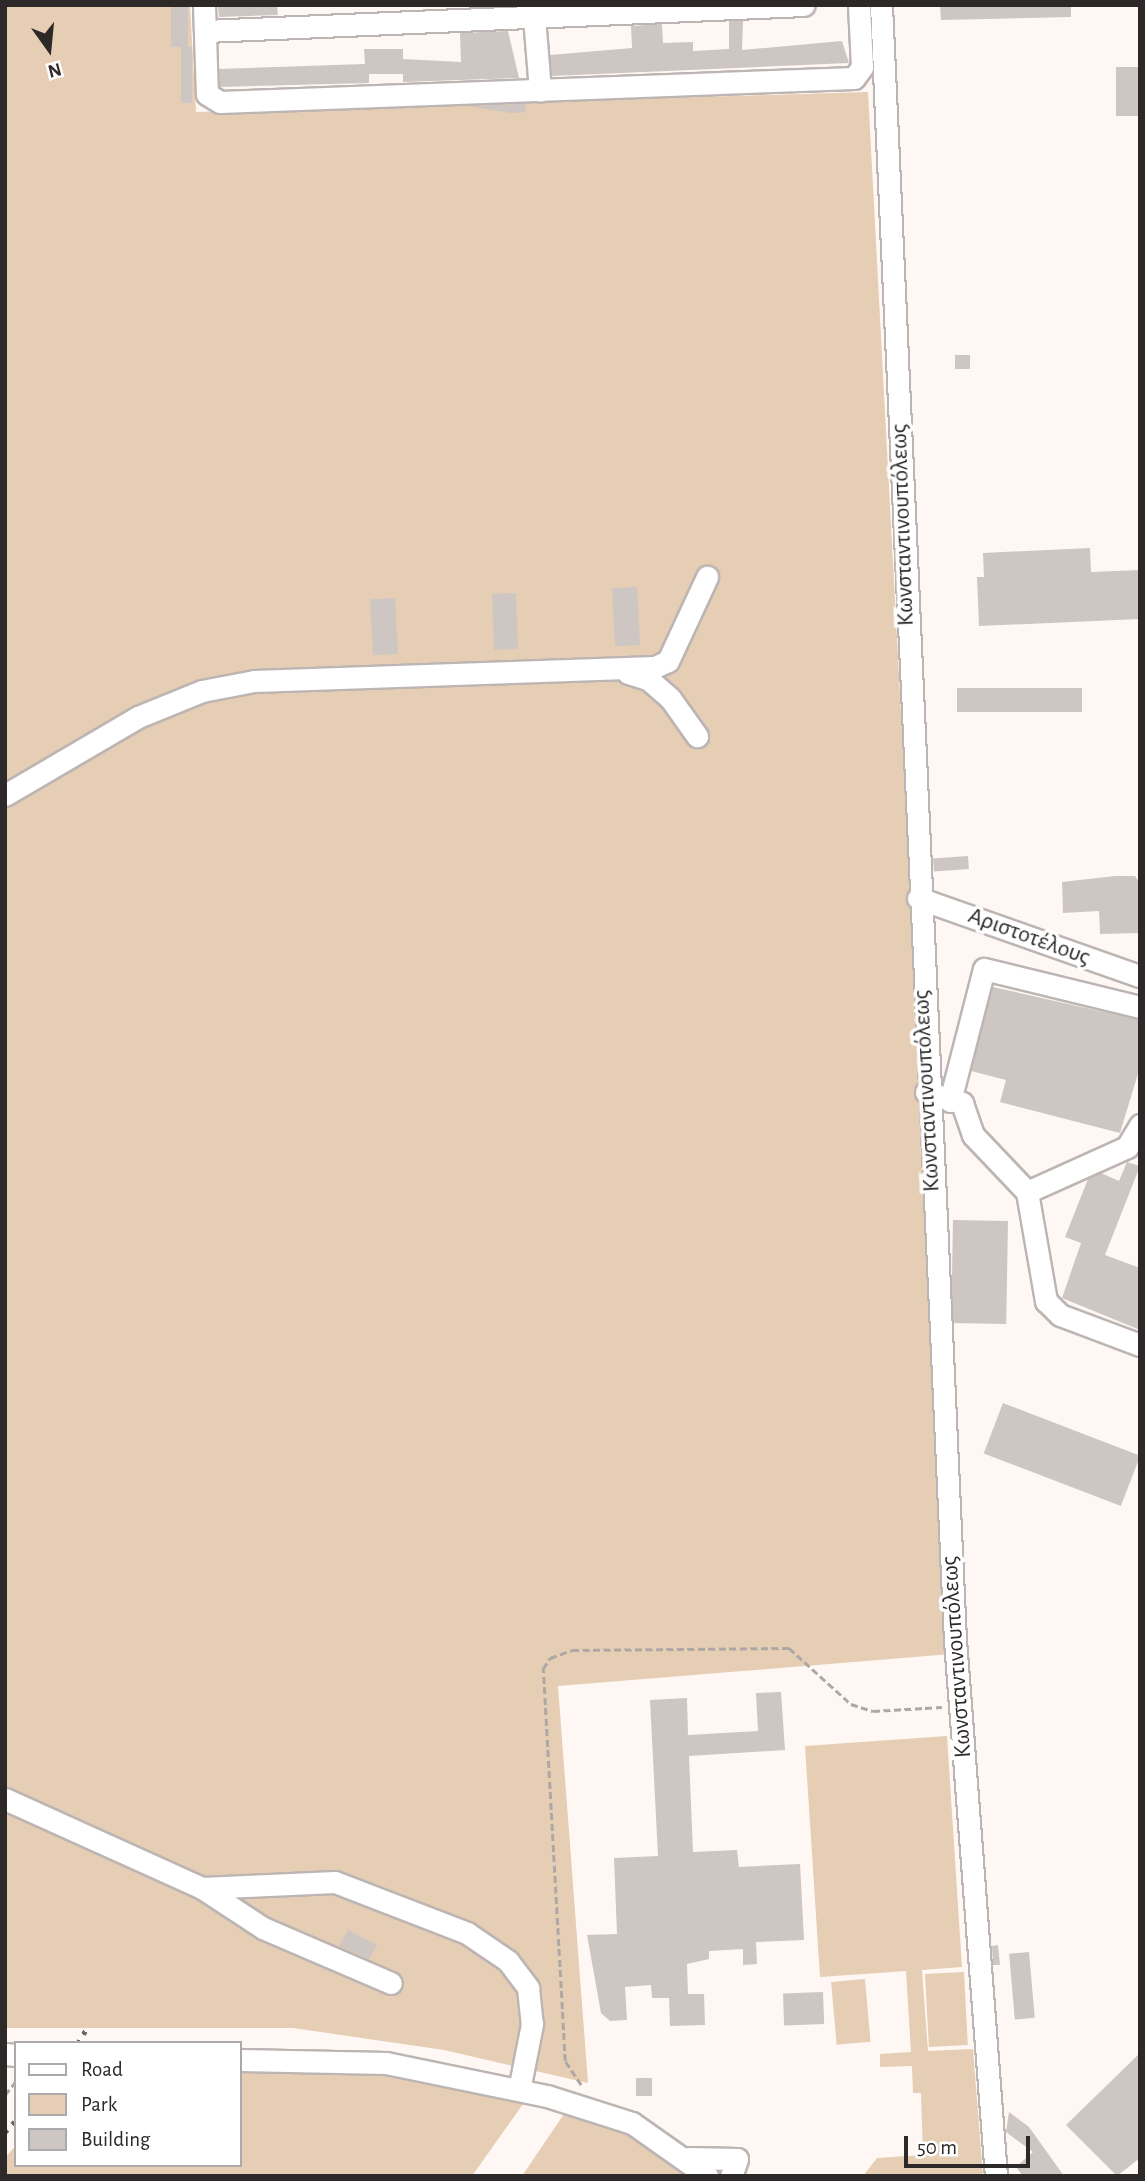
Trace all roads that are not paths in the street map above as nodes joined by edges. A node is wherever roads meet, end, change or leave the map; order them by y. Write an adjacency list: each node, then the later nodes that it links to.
1 (204, 5): 6 (street)
2 (803, 5): 5 (street)
3 (859, 5): 7 (street)
4 (881, 5): 12 (street, Κωνσταντινουπόλεως)
5 (533, 11): 6 (street); 7 (street)
6 (206, 31): 7 (street)
7 (540, 91)
8 (707, 577): 9 (street)
9 (626, 672): 10 (street); 11 (street)
10 (697, 736)
11 (5, 795)
12 (918, 898): 13 (street, Αριστοτέλους); 15 (street, Κωνσταντινουπόλεως)
13 (1140, 976)
14 (1140, 1007): 16 (street)
15 (926, 1092): 16 (street); 28 (street, Κωνσταντινουπόλεως)
16 (950, 1101): 18 (street)
17 (1140, 1125): 18 (street)
18 (1027, 1192): 19 (street)
19 (1140, 1345)
20 (5, 1799): 21 (street)
21 (202, 1888): 22 (street); 24 (street)
22 (391, 1983)
23 (242, 2060): 24 (street)
24 (519, 2090): 25 (street)
25 (688, 2158): 26 (street); 27 (street)
26 (708, 2176)
27 (731, 2176)
28 (996, 2176)

